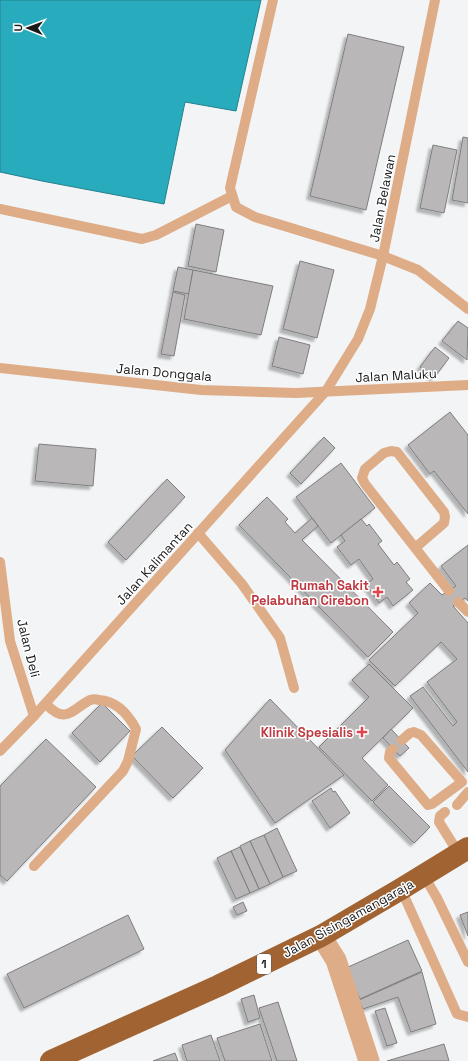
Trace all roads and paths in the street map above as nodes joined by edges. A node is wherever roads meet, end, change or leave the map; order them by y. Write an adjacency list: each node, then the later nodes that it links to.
1 (273, 0): 3 (lane)
2 (435, 0): 5 (lane, Jalan Belawan)
3 (232, 196): 4 (lane); 5 (lane)
4 (0, 210)
5 (384, 256): 6 (lane); 9 (lane, Jalan Belawan)
6 (468, 309)
7 (0, 368): 9 (lane, Jalan Donggala)
8 (468, 385): 9 (lane, Jalan Maluku)
9 (326, 391): 10 (lane, Jalan Kalimantan)
10 (198, 533): 16 (lane); 17 (lane, Jalan Kalimantan)
11 (415, 548): 11 (lane); 13 (lane)
12 (0, 562): 18 (lane, Jalan Deli)
13 (449, 591)
14 (458, 602): 15 (lane)
15 (468, 612)
16 (294, 688)
17 (46, 704): 18 (lane, Jalan Kalimantan); 26 (lane)
18 (34, 716): 21 (lane, Jalan Kalimantan)
19 (402, 740): 22 (lane)
20 (393, 749): 22 (lane)
21 (0, 751)
22 (466, 788): 23 (lane)
23 (456, 804)
24 (445, 812): 25 (lane)
25 (464, 851): 27 (highway, Jalan Sisingamangaraja / 1)
26 (34, 866)
27 (424, 876): 28 (highway, Jalan Sisingamangaraja / 1); 30 (lane)
28 (401, 889): 29 (highway, Jalan Sisingamangaraja / 1); 31 (lane)
29 (321, 936): 32 (highway, Jalan Sisingamangaraja / 1); 33 (street)
30 (468, 962)
31 (468, 1017)
32 (51, 1061)
33 (369, 1061)

